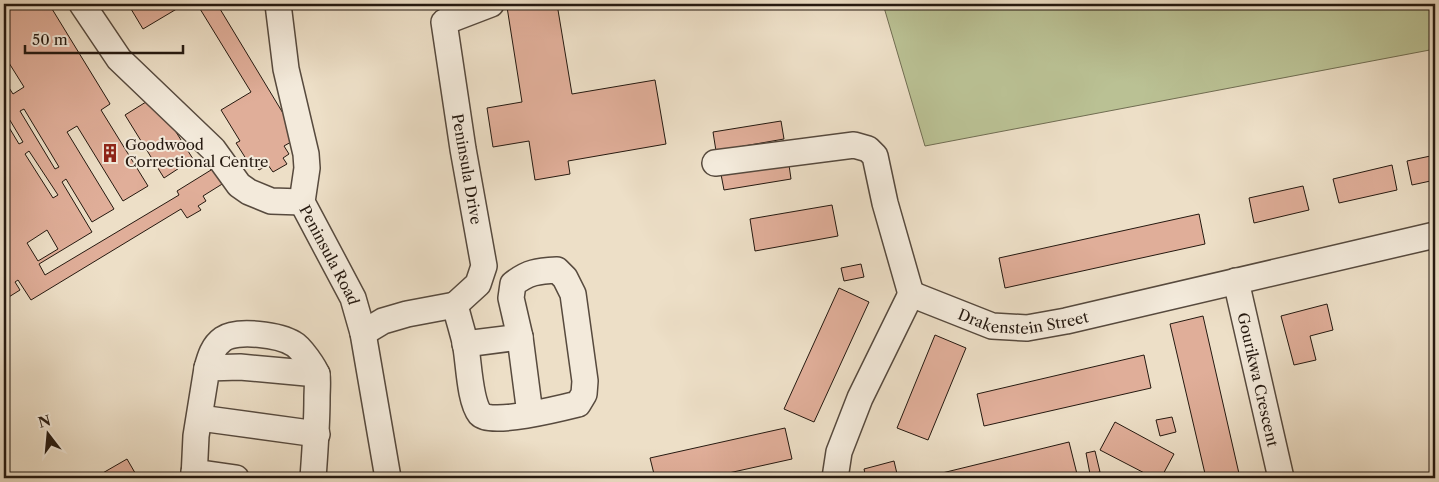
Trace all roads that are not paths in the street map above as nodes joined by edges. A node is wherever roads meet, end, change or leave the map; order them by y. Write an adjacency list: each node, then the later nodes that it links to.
1 (82, 4): 6 (street)
2 (278, 4): 6 (street, Peninsula Road)
3 (491, 4): 4 (street, Peninsula Drive)
4 (441, 13): 10 (street, Peninsula Drive)
5 (715, 163): 9 (street)
6 (302, 202): 11 (street, Peninsula Road)
7 (1435, 235): 8 (street, Drakenstein Street)
8 (1236, 281): 9 (street, Drakenstein Street); 24 (street, Gourikwa Crescent)
9 (911, 294): 23 (street)
10 (455, 305): 11 (street); 13 (street)
11 (363, 333): 22 (street, Peninsula Road)
12 (520, 337): 13 (street); 16 (street); 16 (street)
13 (465, 344): 16 (street)
14 (208, 368): 15 (street); 15 (street); 17 (street)
15 (317, 374): 18 (street)
16 (530, 414)
17 (200, 418): 18 (street); 19 (street)
18 (317, 434): 21 (street)
19 (194, 475): 20 (street)
20 (236, 478)
21 (312, 478)
22 (388, 478)
23 (834, 478)
24 (1280, 478)

